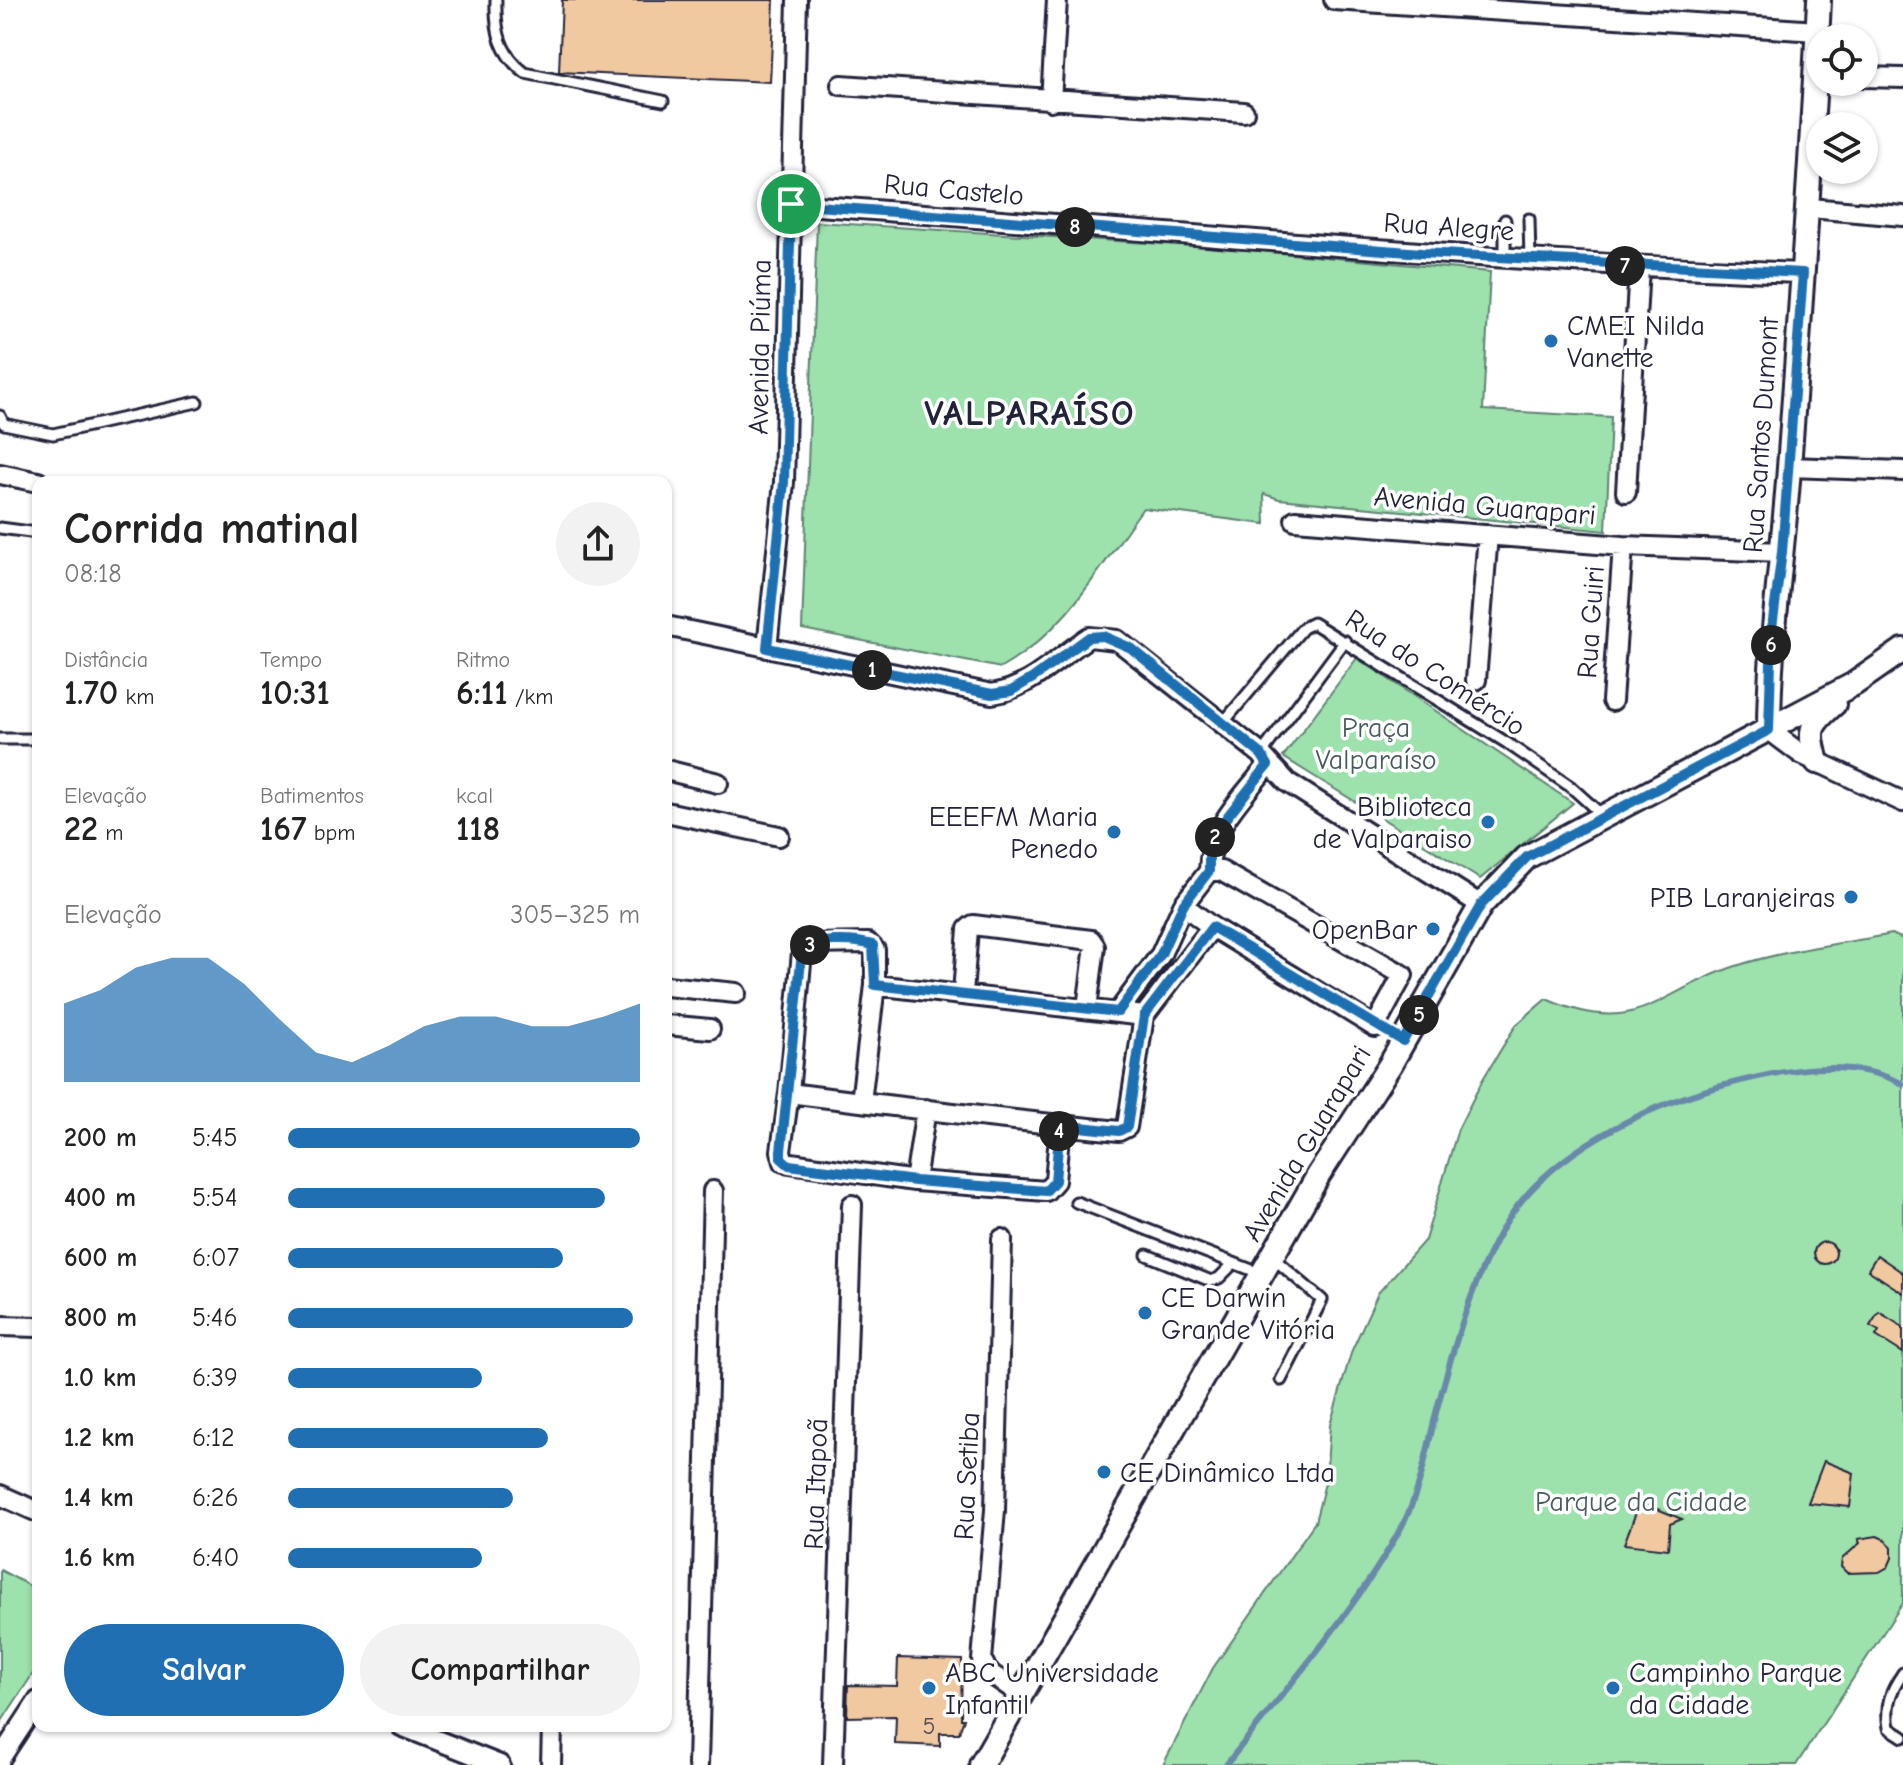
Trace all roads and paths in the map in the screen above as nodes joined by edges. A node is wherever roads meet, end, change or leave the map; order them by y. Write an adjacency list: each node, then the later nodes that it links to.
1 (496, 0): 12 (lane)
2 (797, 0): 15 (street, Avenida Piúma)
3 (1057, 0): 13 (street)
4 (1334, 0): 7 (street)
5 (1819, 0): 6 (street, Rua Santos Dumont)
6 (1818, 24)
7 (1806, 30)
8 (1878, 77): 9 (street)
9 (1903, 78)
10 (841, 85): 13 (street)
11 (1816, 96): 16 (street, Rua Santos Dumont)
12 (663, 101)
13 (1051, 101): 14 (street)
14 (1244, 112)
15 (791, 204): 20 (street, Rua Castelo); 40 (street, Avenida Piúma)
16 (1810, 208): 17 (street); 24 (street, Rua Santos Dumont)
17 (1903, 216)
18 (1529, 219): 22 (lane)
19 (1505, 220): 21 (lane)
20 (1256, 241): 21 (street, Rua Alegre)
21 (1505, 258): 22 (street, Rua Alegre)
22 (1530, 260): 23 (street, Rua Alegre)
23 (1639, 267): 24 (street, Rua Alegre); 31 (street)
24 (1803, 273): 27 (street, Rua Santos Dumont)
25 (197, 402): 26 (lane)
26 (0, 416)
27 (1789, 467): 28 (street); 37 (street, Rua Santos Dumont)
28 (1903, 471)
29 (0, 474): 30 (street)
30 (32, 481)
31 (1626, 492)
32 (1295, 520): 35 (street, Avenida Guarapari)
33 (0, 528): 34 (lane)
34 (32, 532)
35 (1488, 535): 36 (street, Avenida Guarapari); 42 (street)
36 (1623, 546): 37 (street, Avenida Guarapari); 45 (street, Rua Guiri)
37 (1782, 552): 44 (street, Rua Santos Dumont)
38 (672, 627): 40 (street)
39 (1345, 641): 47 (lane, Rua do Comércio); 51 (lane); 57 (lane, Rua do Comércio)
40 (767, 648): 47 (street)
41 (1903, 650): 43 (street)
42 (1476, 680)
43 (1844, 690): 46 (street, Avenida Guarapari); 52 (street)
44 (1769, 694): 46 (street); 48 (street, Rua Santos Dumont)
45 (1612, 701)
46 (1816, 705): 48 (street, Avenida Guarapari)
47 (1223, 723): 51 (street)
48 (1769, 730): 52 (street); 57 (street, Avenida Guarapari)
49 (0, 739): 50 (lane)
50 (32, 739)
51 (1264, 759): 59 (street); 61 (street)
52 (1817, 762): 55 (street)
53 (672, 772): 54 (street)
54 (718, 783)
55 (1903, 802)
56 (672, 813): 58 (street)
57 (1602, 815): 61 (street, Avenida Guarapari)
58 (779, 836)
59 (1209, 871): 60 (street); 63 (street)
60 (1183, 905): 62 (street); 70 (street)
61 (1481, 905): 66 (street, Avenida Guarapari)
62 (1212, 927): 71 (street); 73 (street)
63 (1403, 975): 66 (street); 73 (street)
64 (875, 985): 68 (street); 76 (street); 77 (street)
65 (672, 987): 67 (street)
66 (1433, 992): 75 (street, Avenida Guarapari)
67 (736, 993)
68 (963, 993): 69 (street); 69 (street)
69 (1087, 1008): 70 (street)
70 (1118, 1012): 71 (street)
71 (1144, 1016): 79 (street)
72 (672, 1026): 74 (street)
73 (1375, 1027): 75 (street)
74 (710, 1029)
75 (1403, 1041): 87 (street, Avenida Guarapari)
76 (789, 1093): 77 (street); 80 (street)
77 (861, 1102): 78 (street)
78 (926, 1109): 79 (street); 80 (street)
79 (1060, 1125): 80 (street)
80 (915, 1181)
81 (713, 1191): 103 (street)
82 (1076, 1202): 86 (lane)
83 (852, 1205): 104 (street, Rua Itapoã)
84 (1002, 1239): 94 (street, Rua Setiba)
85 (1147, 1255): 86 (lane)
86 (1234, 1263): 87 (lane)
87 (1267, 1266): 90 (lane); 94 (street, Avenida Guarapari)
88 (0, 1326): 89 (street)
89 (32, 1327)
90 (1281, 1380)
91 (0, 1495): 92 (street)
92 (32, 1509)
93 (1903, 1673): 98 (lane)
94 (1022, 1695): 100 (street, Avenida Guarapari)
95 (32, 1710): 99 (street)
96 (418, 1732): 101 (street)
97 (552, 1732): 102 (street)
98 (1903, 1737)
99 (0, 1759)
100 (986, 1760)
101 (500, 1765)
102 (551, 1765)
103 (698, 1765)
104 (833, 1765)

